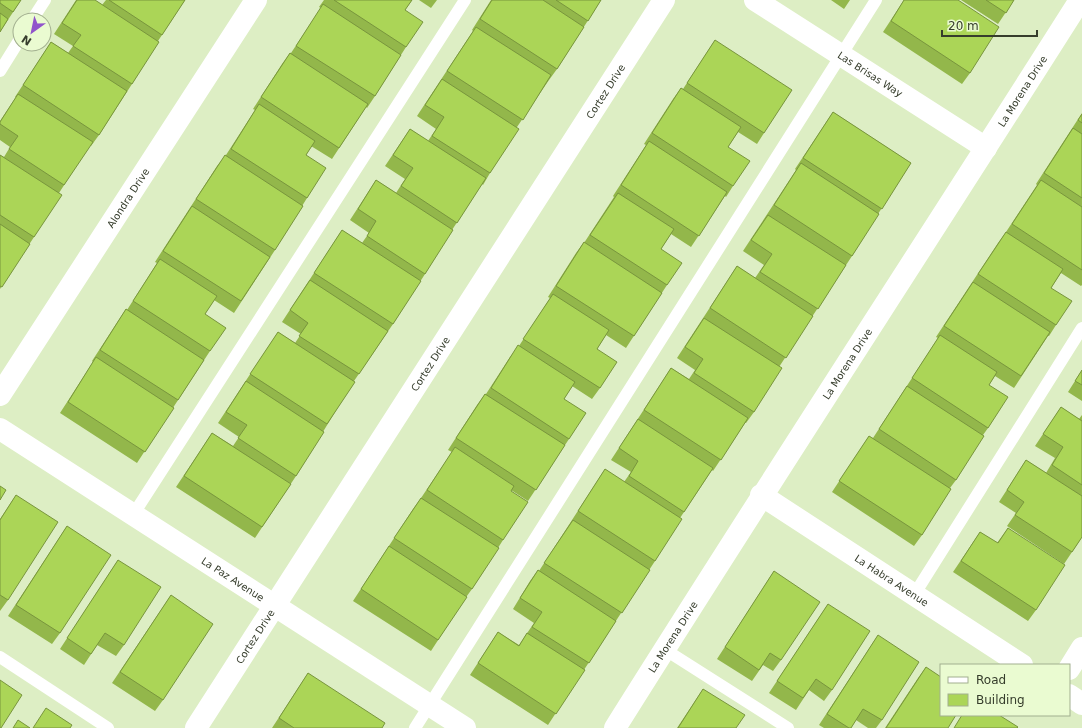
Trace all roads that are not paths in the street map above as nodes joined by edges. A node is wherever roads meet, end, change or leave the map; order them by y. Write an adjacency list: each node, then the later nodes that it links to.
1 (45, 0): 8 (lane)
2 (256, 0): 14 (street, Alondra Drive)
3 (465, 0): 17 (lane)
4 (664, 0): 19 (street, Cortez Drive)
5 (755, 0): 10 (street, Las Brisas Way)
6 (876, 0): 10 (lane)
7 (1080, 0): 12 (street, La Morena Drive)
8 (37, 12)
9 (12, 52): 11 (lane)
10 (841, 55): 12 (street, Las Brisas Way); 27 (lane)
11 (0, 71)
12 (986, 148): 16 (street, La Morena Drive)
13 (1082, 328): 18 (lane)
14 (0, 395)
15 (0, 429): 17 (street, La Paz Avenue)
16 (761, 495): 18 (street, La Habra Avenue); 21 (street, La Morena Drive)
17 (133, 515): 19 (street, La Paz Avenue)
18 (914, 595): 23 (street, La Habra Avenue)
19 (276, 606): 27 (street, La Paz Avenue); 29 (street, Cortez Drive)
20 (1082, 648): 24 (street)
21 (664, 649): 32 (street, La Morena Drive); 33 (lane)
22 (0, 657): 28 (lane)
23 (1020, 664)
24 (1070, 667)
25 (1070, 696): 26 (street)
26 (1082, 704)
27 (429, 705): 30 (lane); 31 (street, La Paz Avenue)
28 (108, 728)
29 (196, 728)
30 (415, 728)
31 (465, 728)
32 (615, 728)
33 (788, 728)

